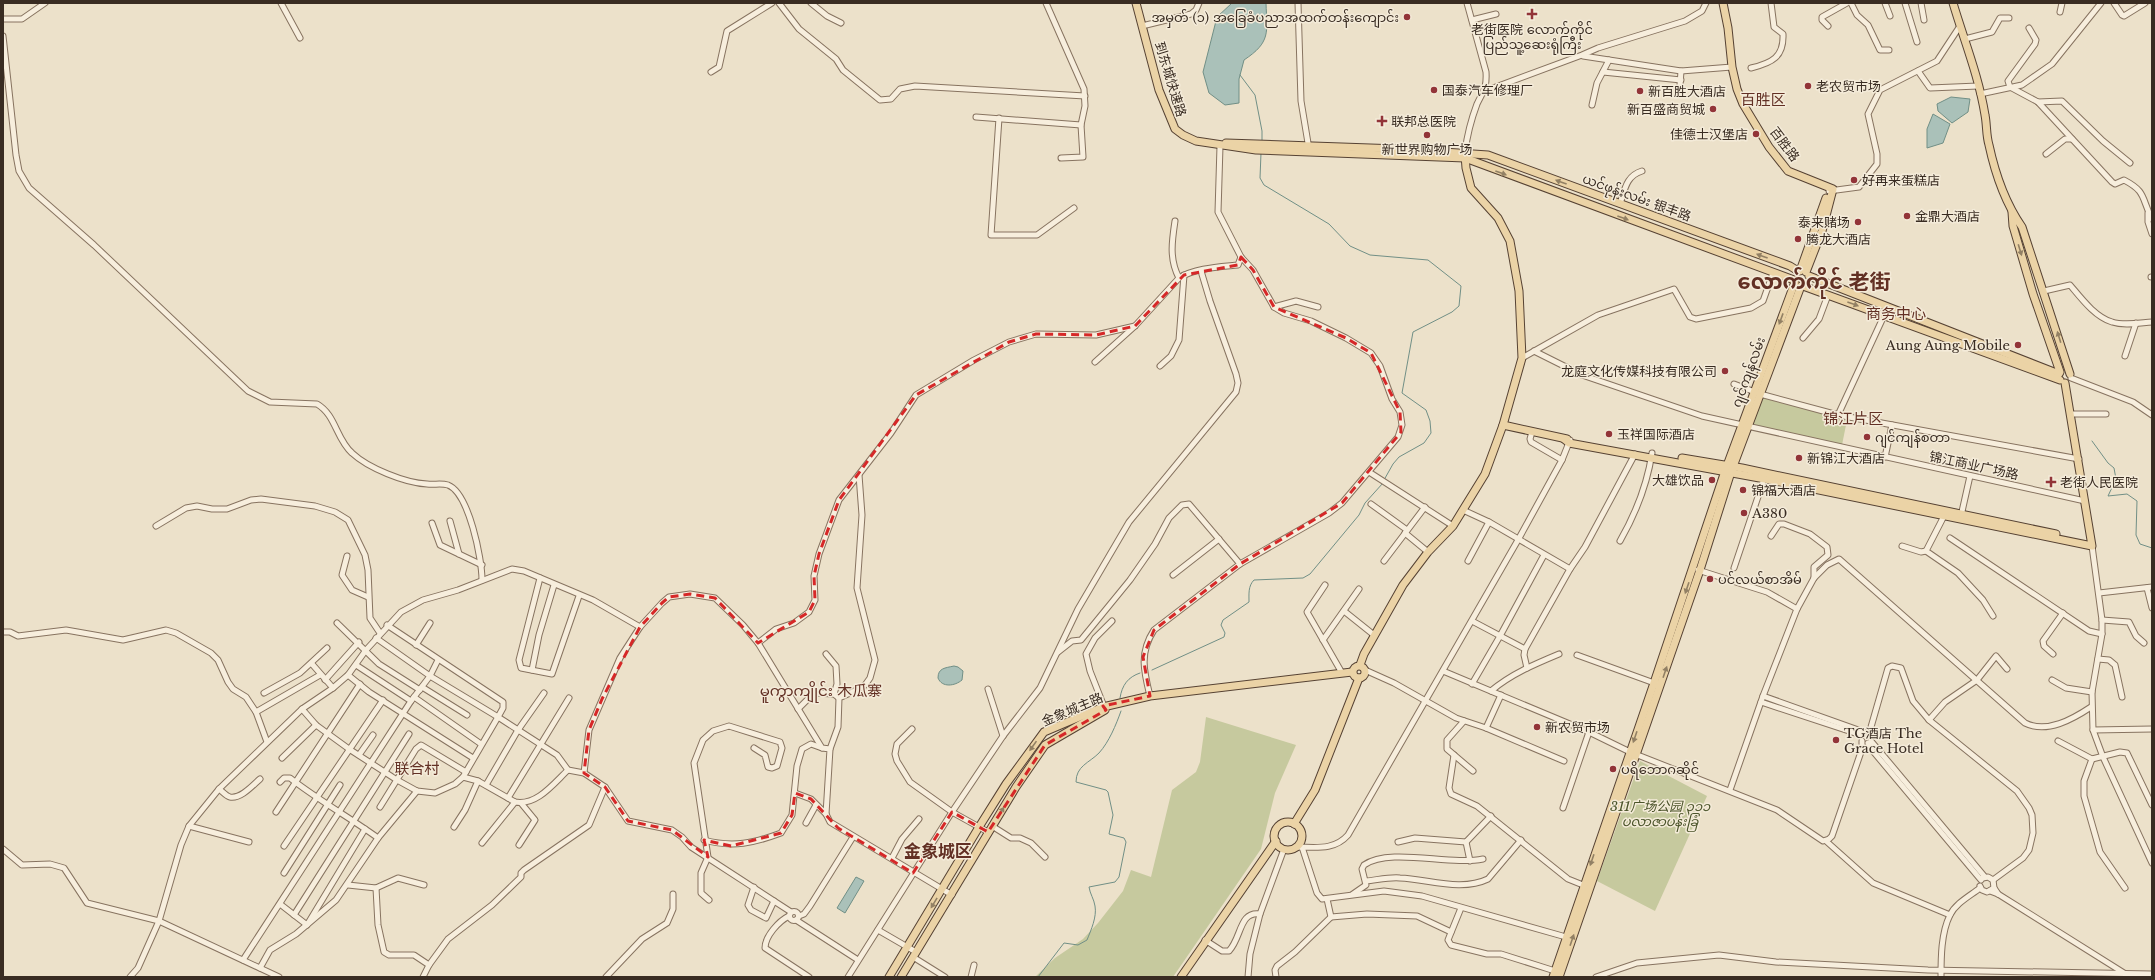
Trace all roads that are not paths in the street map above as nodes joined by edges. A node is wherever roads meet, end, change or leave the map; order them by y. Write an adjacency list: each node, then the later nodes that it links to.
1 (45, 3): 28 (street)
2 (281, 3): 37 (street)
3 (772, 3): 47 (street)
4 (779, 3): 52 (street)
5 (811, 3): 31 (street)
6 (1046, 3): 52 (street)
7 (1136, 3): 32 (main road, 到东城快速路)
8 (1199, 3): 32 (street)
9 (1298, 3): 62 (street)
10 (1468, 3): 29 (street)
11 (1706, 3): 41 (street)
12 (1723, 3): 43 (main road, 百胜路)
13 (1771, 3): 44 (street)
14 (1847, 3): 33 (street)
15 (1851, 3): 40 (street)
16 (1886, 3): 26 (street)
17 (1905, 3): 39 (street)
18 (1921, 3): 30 (street)
19 (1952, 3): 34 (main road)
20 (2062, 3): 24 (street)
21 (2101, 3): 49 (street)
22 (2114, 3): 23 (street)
23 (2145, 3)
24 (2060, 12)
25 (1496, 14): 29 (street)
26 (1890, 16)
27 (2009, 18): 38 (street)
28 (3, 19)
29 (1472, 20): 51 (street)
30 (1924, 20)
31 (841, 23)
32 (1142, 26): 59 (main road, 到东城快速路)
33 (1828, 26)
34 (1960, 26): 38 (main road); 46 (street)
35 (2028, 28): 49 (street)
36 (3, 36): 150 (street)
37 (300, 38)
38 (1965, 39): 50 (main road)
39 (1917, 42)
40 (1889, 50)
41 (1582, 56): 42 (street); 51 (street)
42 (1609, 60): 45 (street); 48 (street)
43 (1732, 67): 45 (street); 68 (main road, 百胜路)
44 (1751, 68)
45 (1681, 71): 48 (street)
46 (1918, 71): 50 (street); 68 (street)
47 (711, 72)
48 (1603, 72): 54 (street)
49 (2010, 87): 50 (street); 53 (street)
50 (1979, 90): 71 (main road)
51 (1485, 91): 64 (street)
52 (1085, 96): 57 (street)
53 (2038, 102): 58 (street); 66 (street)
54 (1592, 105)
55 (976, 118): 56 (street)
56 (999, 118): 57 (street); 70 (street)
57 (1081, 125): 65 (street)
58 (2072, 139): 63 (street); 72 (street)
59 (1204, 143): 60 (main road, 到东城快速路); 61 (main road, 到东城快速路)
60 (1220, 146): 61 (main road, 到东城快速路); 76 (street)
61 (1256, 147): 62 (main road)
62 (1309, 148): 64 (main road)
63 (2046, 154)
64 (1465, 156): 69 (main road, ယင်ဖုန်းလမ်း 银丰路, one-way to 64); 79 (main road, ယင်ဖုန်းလမ်း 银丰路, one-way to 79); 97 (main road)
65 (1061, 158)
66 (2130, 163)
67 (1642, 171): 69 (street)
68 (1830, 189): 78 (main road)
69 (1620, 204): 78 (main road, ယင်ဖုန်းလမ်း 银丰路, one-way to 69)
70 (1074, 208)
71 (2012, 212): 83 (main road); 100 (main road, one-way to 100)
72 (2148, 212): 73 (street); 75 (street)
73 (2152, 219)
74 (1175, 221): 81 (street)
75 (2152, 234)
76 (1241, 257): 77 (street); 85 (street)
77 (1201, 271): 80 (street); 192 (street)
78 (1803, 272): 82 (main road); 82 (main road); 87 (main road, ယင်ဖုန်းလမ်း 银丰路)
79 (1773, 273): 82 (main road, ယင်ဖုန်းလမ်း 银丰路); 95 (street)
80 (1184, 275): 81 (street); 99 (street)
81 (1179, 278): 91 (street)
82 (1798, 284): 84 (main road, ယင်ဖုန်းလမ်း 银丰路); 102 (main road, ဂျင်ကျန်လမ်း)
83 (2044, 291): 90 (street); 100 (main road, one-way to 83)
84 (1828, 295): 88 (main road, ယင်ဖုန်းလမ်း 银丰路, one-way to 88); 93 (street)
85 (1274, 306): 86 (street); 118 (street)
86 (1318, 307)
87 (1888, 307): 88 (street); 92 (main road, ယင်ဖုန်းလမ်း 银丰路)
88 (1884, 316): 94 (main road, ယင်ဖုန်းလမ်း 银丰路); 105 (street)
89 (2152, 322): 90 (street)
90 (2136, 323): 96 (street)
91 (1135, 326): 98 (street); 119 (street)
92 (1957, 334): 94 (main road); 100 (main road, ယင်ဖုန်းလမ်း 银丰路)
93 (1803, 338)
94 (1954, 341): 100 (main road, ယင်ဖုန်းလမ်း 银丰路)
95 (1534, 351): 97 (street); 109 (street, 锦江商业广场路)
96 (2126, 356)
97 (1522, 358): 108 (main road)
98 (1095, 362)
99 (1160, 366)
100 (2064, 377): 103 (main road); 106 (street)
101 (1734, 384): 102 (street)
102 (1757, 393): 105 (street); 109 (main road, ဂျင်ကျန်လမ်း)
103 (2072, 414): 104 (street); 115 (main road)
104 (2106, 414)
105 (1838, 415): 107 (street)
106 (2152, 415)
107 (1892, 424): 114 (street); 115 (street)
108 (1503, 425): 110 (main road); 126 (main road)
109 (1744, 427): 114 (street, 锦江商业广场路); 117 (main road, ဂျင်ကျန်လမ်း)
110 (1532, 432): 111 (main road); 116 (street)
111 (1568, 440): 112 (main road); 113 (main road); 116 (street)
112 (1635, 454): 113 (main road); 152 (street)
113 (1651, 455): 117 (main road); 139 (street)
114 (1885, 457): 121 (street, 锦江商业广场路)
115 (2079, 459): 122 (main road)
116 (1562, 460): 138 (street)
117 (1729, 469): 120 (main road); 153 (main road, ဂျင်ကျန်လမ်း)
118 (1369, 472): 124 (street); 149 (street)
119 (859, 475): 185 (street); 225 (street)
120 (1765, 476): 125 (main road); 151 (street)
121 (1970, 476): 122 (street, 锦江商业广场路); 128 (street)
122 (2085, 501): 140 (main road)
123 (1371, 504): 134 (street)
124 (1425, 507): 133 (street); 134 (street)
125 (1915, 507): 127 (main road); 128 (main road)
126 (1463, 510): 130 (street); 133 (main road)
127 (1944, 516): 128 (main road); 142 (street)
128 (1961, 517): 140 (main road)
129 (450, 521): 144 (street)
130 (1489, 522): 138 (street); 148 (street)
131 (432, 523): 144 (street)
132 (156, 526): 164 (street)
133 (1453, 526): 143 (main road)
134 (1406, 532): 143 (street); 147 (street)
135 (1771, 536): 156 (street)
136 (1950, 538): 168 (street)
137 (1219, 539): 149 (street); 154 (street); 192 (street)
138 (1518, 540): 145 (street); 172 (street)
139 (1620, 541)
140 (2092, 544): 162 (street)
141 (1902, 546): 142 (street)
142 (1926, 551): 169 (street)
143 (1428, 552): 180 (main road)
144 (459, 554): 150 (street)
145 (1544, 555): 152 (street); 181 (street)
146 (347, 556): 164 (street)
147 (1384, 561)
148 (1468, 561)
149 (1240, 564): 226 (street)
150 (482, 565): 157 (street)
151 (1734, 568)
152 (1570, 569): 190 (street)
153 (1696, 569): 166 (street); 216 (main road, ဂျင်ကျန်လမ်း)
154 (1173, 575)
155 (540, 578): 157 (street); 158 (street); 203 (street)
156 (1814, 578): 166 (street); 212 (street)
157 (482, 580): 175 (street)
158 (554, 584): 163 (street); 203 (street)
159 (1325, 585): 183 (street)
160 (2150, 588): 162 (street); 165 (street)
161 (1359, 589): 167 (street)
162 (2099, 593): 170 (street)
163 (579, 596): 176 (street); 203 (street)
164 (368, 597): 178 (street)
165 (2152, 608)
166 (1797, 609): 227 (street)
167 (1344, 611): 180 (street); 183 (street)
168 (2063, 613): 179 (street); 194 (street)
169 (1993, 616)
170 (2102, 620): 179 (street); 186 (street)
171 (1112, 621): 235 (street)
172 (1472, 622): 181 (street); 204 (street)
173 (337, 623): 184 (street)
174 (430, 623): 187 (street)
175 (387, 626): 178 (street); 187 (street)
176 (640, 627): 185 (street); 278 (street)
177 (3, 632): 238 (street)
178 (380, 633): 182 (street)
179 (2102, 634): 196 (street)
180 (1374, 635): 200 (main road)
181 (1500, 636): 190 (street); 215 (street)
182 (376, 638): 189 (street); 209 (street)
183 (1323, 640): 206 (street)
184 (359, 642): 189 (street); 211 (street)
185 (758, 643): 237 (street)
186 (2144, 643)
187 (416, 645): 197 (street)
188 (327, 648): 198 (street)
189 (366, 650): 199 (street); 218 (street)
190 (1525, 650): 201 (street)
191 (826, 654): 225 (street)
192 (1056, 654): 255 (street)
193 (1559, 654): 201 (street)
194 (2054, 654)
195 (1578, 655): 216 (street)
196 (2098, 658): 221 (street); 228 (street)
197 (438, 660): 209 (street); 241 (street)
198 (312, 664): 207 (street); 222 (street)
199 (356, 665): 208 (street); 230 (street)
200 (1362, 668): 205 (main road); 210 (main road); 232 (street)
201 (1527, 668): 220 (street)
202 (2007, 668): 212 (street)
203 (532, 670)
204 (1443, 670): 215 (street); 232 (street)
205 (1352, 672): 206 (main road, 金象城主路); 210 (main road)
206 (1342, 673): 226 (main road, 金象城主路)
207 (320, 675): 211 (street); 238 (street)
208 (348, 675): 214 (street); 217 (street)
209 (430, 676): 218 (street); 241 (street)
210 (1359, 678): 309 (main road)
211 (325, 680): 217 (street)
212 (1977, 680): 234 (street); 242 (street)
213 (2052, 680): 221 (street)
214 (360, 684): 231 (street); 252 (street)
215 (1472, 684): 220 (street)
216 (1658, 684): 265 (main road, ဂျင်ကျန်လမ်း)
217 (333, 688): 236 (street)
218 (421, 688): 230 (street); 240 (street)
219 (988, 689): 255 (street)
220 (1492, 691): 224 (street)
221 (2092, 692): 234 (street)
222 (264, 693)
223 (544, 693): 248 (street)
224 (1501, 695): 245 (street); 250 (street)
225 (836, 696): 237 (street); 264 (street)
226 (1150, 696): 235 (main road, 金象城主路)
227 (1763, 696): 233 (street); 251 (street)
228 (2122, 697)
229 (569, 698): 260 (street)
230 (413, 699): 239 (street); 259 (street)
231 (382, 700): 239 (street); 263 (street)
232 (1426, 702): 243 (street); 327 (street)
233 (1761, 702): 251 (street); 290 (street)
234 (2091, 707): 249 (street)
235 (1105, 708): 275 (main road, 金象城主路, one-way to 275); 280 (main road, 金象城主路)
236 (302, 709): 244 (street); 257 (street)
237 (798, 709): 262 (street)
238 (256, 712): 257 (street)
239 (404, 713): 270 (street); 273 (street)
240 (467, 715)
241 (498, 717): 248 (street); 259 (street)
242 (1929, 720): 251 (street); 339 (street)
243 (1464, 721): 245 (street); 267 (street)
244 (316, 725): 252 (street); 269 (street)
245 (1486, 728): 272 (street)
246 (912, 729): 303 (street)
247 (2152, 729): 249 (street)
248 (518, 730): 260 (street); 287 (street)
249 (2093, 730): 268 (street)
250 (1590, 732): 265 (street); 300 (street)
251 (1867, 732): 258 (street); 258 (street)
252 (329, 734): 263 (street); 285 (street)
253 (409, 734): 277 (street)
254 (373, 735): 266 (street)
255 (1003, 736): 303 (street)
256 (2058, 741): 271 (street)
257 (267, 742): 289 (street)
258 (1867, 742): 320 (street); 338 (street)
259 (481, 744): 270 (street)
260 (540, 744): 274 (street); 293 (street)
261 (754, 748): 317 (street)
262 (822, 748): 264 (street); 292 (street)
263 (349, 749): 266 (street); 294 (street)
264 (830, 749): 304 (street)
265 (1634, 753): 290 (street); 343 (main road, ဂျင်ကျန်လမ်း)
266 (359, 755): 273 (street)
267 (1454, 755): 276 (street); 305 (street)
268 (2103, 757): 271 (street); 298 (street); 335 (street)
269 (282, 758)
270 (473, 758): 279 (street)
271 (2092, 759): 347 (street)
272 (1564, 761)
273 (372, 763): 277 (street); 301 (street)
274 (568, 770): 278 (street); 295 (street)
275 (1015, 771): 280 (main road); 312 (main road, 金象城主路)
276 (1473, 771)
277 (386, 772): 282 (street); 307 (street)
278 (584, 774): 288 (street)
279 (465, 775): 282 (street); 283 (street); 291 (street)
280 (1024, 775): 314 (main road, 金象城主路, one-way to 280)
281 (260, 779): 289 (street)
282 (397, 780): 291 (street); 299 (street)
283 (478, 781): 287 (street); 311 (street)
284 (280, 782): 285 (street)
285 (297, 783): 294 (street); 302 (street)
286 (340, 785): 296 (street)
287 (486, 785): 293 (street)
288 (605, 787): 330 (street); 374 (street)
289 (219, 789): 310 (street)
290 (1730, 790): 320 (street)
291 (417, 791): 316 (street)
292 (795, 794): 297 (street); 317 (street)
293 (508, 798): 295 (street)
294 (317, 799): 296 (street); 326 (street)
295 (518, 803): 324 (street); 325 (street)
296 (328, 805): 301 (street); 336 (street)
297 (816, 805): 304 (street); 308 (street)
298 (2152, 805)
299 (380, 807)
300 (1564, 808)
301 (340, 811): 307 (street); 356 (street)
302 (276, 812)
303 (952, 812): 312 (street); 337 (street)
304 (826, 814): 315 (street)
305 (1491, 816): 318 (street); 323 (street)
306 (919, 819): 331 (street)
307 (354, 820): 313 (street); 360 (street)
308 (806, 823)
309 (1294, 824): 319 (main road); 327 (main road)
310 (189, 826): 321 (street); 364 (street)
311 (454, 827)
312 (979, 827): 314 (street); 348 (main road, 金象城主路)
313 (365, 829): 316 (street); 365 (street)
314 (990, 829): 332 (street); 352 (main road, 金象城主路)
315 (853, 837): 331 (street); 363 (street)
316 (378, 838): 341 (street)
317 (704, 840): 330 (street)
318 (1521, 840): 340 (street); 343 (street)
319 (1276, 841): 329 (main road); 369 (main road)
320 (1826, 841): 361 (street)
321 (249, 842)
322 (1398, 842): 323 (street)
323 (1466, 842): 334 (street)
324 (482, 844)
325 (519, 845)
326 (284, 846)
327 (1299, 847): 329 (main road); 353 (street)
328 (3, 849): 364 (street)
329 (1284, 849): 359 (street)
330 (708, 857): 344 (street); 354 (street)
331 (892, 858): 337 (street)
332 (1045, 858)
333 (1483, 859): 334 (street)
334 (1470, 862): 340 (street)
335 (2152, 863)
336 (284, 873)
337 (913, 873): 348 (street); 366 (street)
338 (1983, 878): 339 (street); 346 (street)
339 (1993, 880): 349 (street)
340 (1366, 882): 351 (street)
341 (348, 885): 345 (street); 365 (street)
342 (424, 885): 345 (street)
343 (1587, 886): 368 (main road); 382 (main road, one-way to 343)
344 (754, 887): 355 (street); 355 (street)
345 (376, 888): 374 (street)
346 (1980, 888): 349 (street); 361 (street)
347 (2125, 888)
348 (943, 889): 352 (street); 370 (main road, 金象城主路, one-way to 370)
349 (1992, 890): 378 (street)
350 (673, 894): 386 (street)
351 (1352, 894): 353 (street); 357 (street)
352 (952, 895): 371 (main road, 金象城主路)
353 (1327, 899): 362 (street)
354 (708, 900)
355 (774, 901): 358 (street)
356 (280, 904): 360 (street); 372 (street)
357 (1462, 908): 367 (street); 368 (street)
358 (790, 914): 363 (street); 363 (street); 381 (street)
359 (1260, 914): 369 (street); 394 (street)
360 (294, 915): 365 (street)
361 (1950, 915): 377 (street)
362 (1331, 916): 367 (street); 395 (street)
363 (798, 918): 373 (street)
364 (159, 921): 372 (street); 383 (street)
365 (307, 925): 376 (street)
366 (878, 930): 370 (street); 373 (street)
367 (1451, 932): 382 (street)
368 (1566, 937): 382 (main road)
369 (1205, 940): 393 (main road)
370 (907, 948): 371 (street); 389 (main road, 金象城主路)
371 (915, 955): 390 (main road, 金象城主路); 391 (street)
372 (243, 960): 376 (street)
373 (858, 960): 388 (street)
374 (429, 965): 385 (street)
375 (974, 966): 392 (street)
376 (260, 968): 380 (street)
377 (1941, 971): 378 (street); 396 (street); 397 (street)
378 (2124, 974): 379 (street)
379 (2152, 974)
380 (267, 975): 384 (street)
381 (803, 975): 387 (street)
382 (1556, 975)
383 (130, 977)
384 (279, 977)
385 (423, 977)
386 (606, 977)
387 (809, 977)
388 (848, 977)
389 (889, 977)
390 (901, 977)
391 (945, 977)
392 (971, 977)
393 (1181, 977)
394 (1248, 977)
395 (1276, 977)
396 (1596, 977)
397 (1941, 977)

